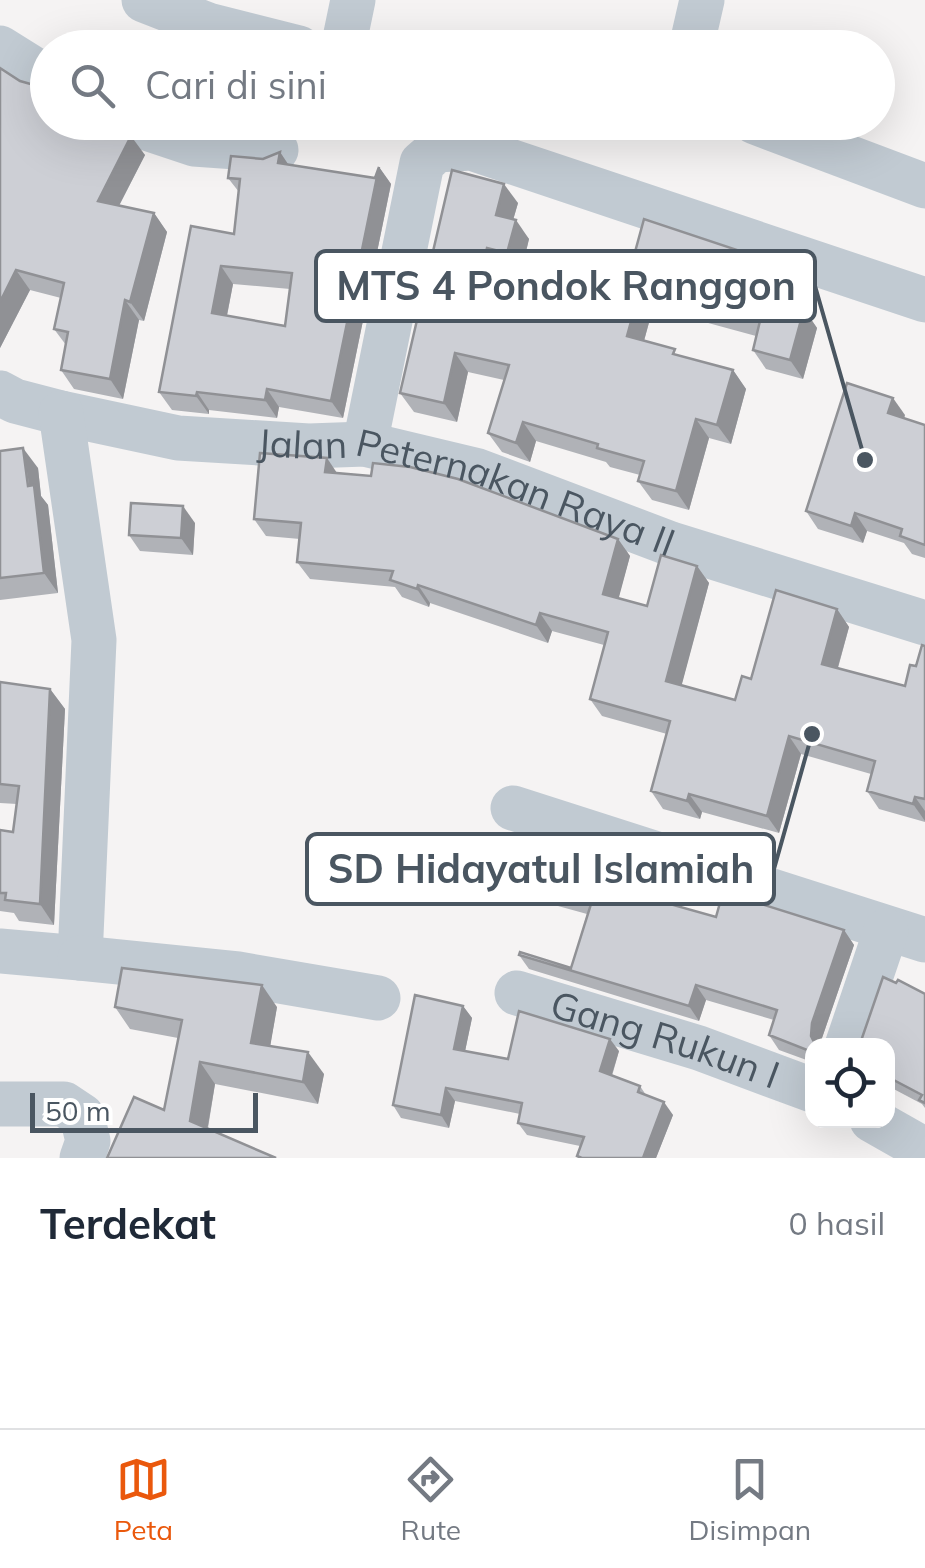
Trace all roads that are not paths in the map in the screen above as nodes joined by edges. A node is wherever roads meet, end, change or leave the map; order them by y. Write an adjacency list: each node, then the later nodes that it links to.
1 (144, 0): 4 (street)
2 (353, 0): 5 (street)
3 (702, 0): 6 (street)
4 (228, 30)
5 (347, 30)
6 (695, 30)
7 (0, 48): 8 (street)
8 (30, 67)
9 (182, 140): 11 (street)
10 (803, 140): 12 (street)
11 (276, 150)
12 (925, 186)
13 (925, 300): 16 (street)
14 (5, 399): 15 (street, Jalan Peternakan Raya II)
15 (61, 413): 16 (street, Jalan Peternakan Raya II); 21 (street)
16 (365, 444): 17 (street, Jalan Peternakan Raya II)
17 (925, 623)
18 (513, 808): 19 (street)
19 (906, 936): 24 (street)
20 (0, 950): 21 (street)
21 (80, 958): 23 (street)
22 (517, 993): 25 (street, Gang Rukun I)
23 (378, 998)
24 (852, 1038)
25 (805, 1087)
26 (0, 1104): 29 (street)
27 (886, 1128): 28 (street)
28 (925, 1150)
29 (82, 1158)

